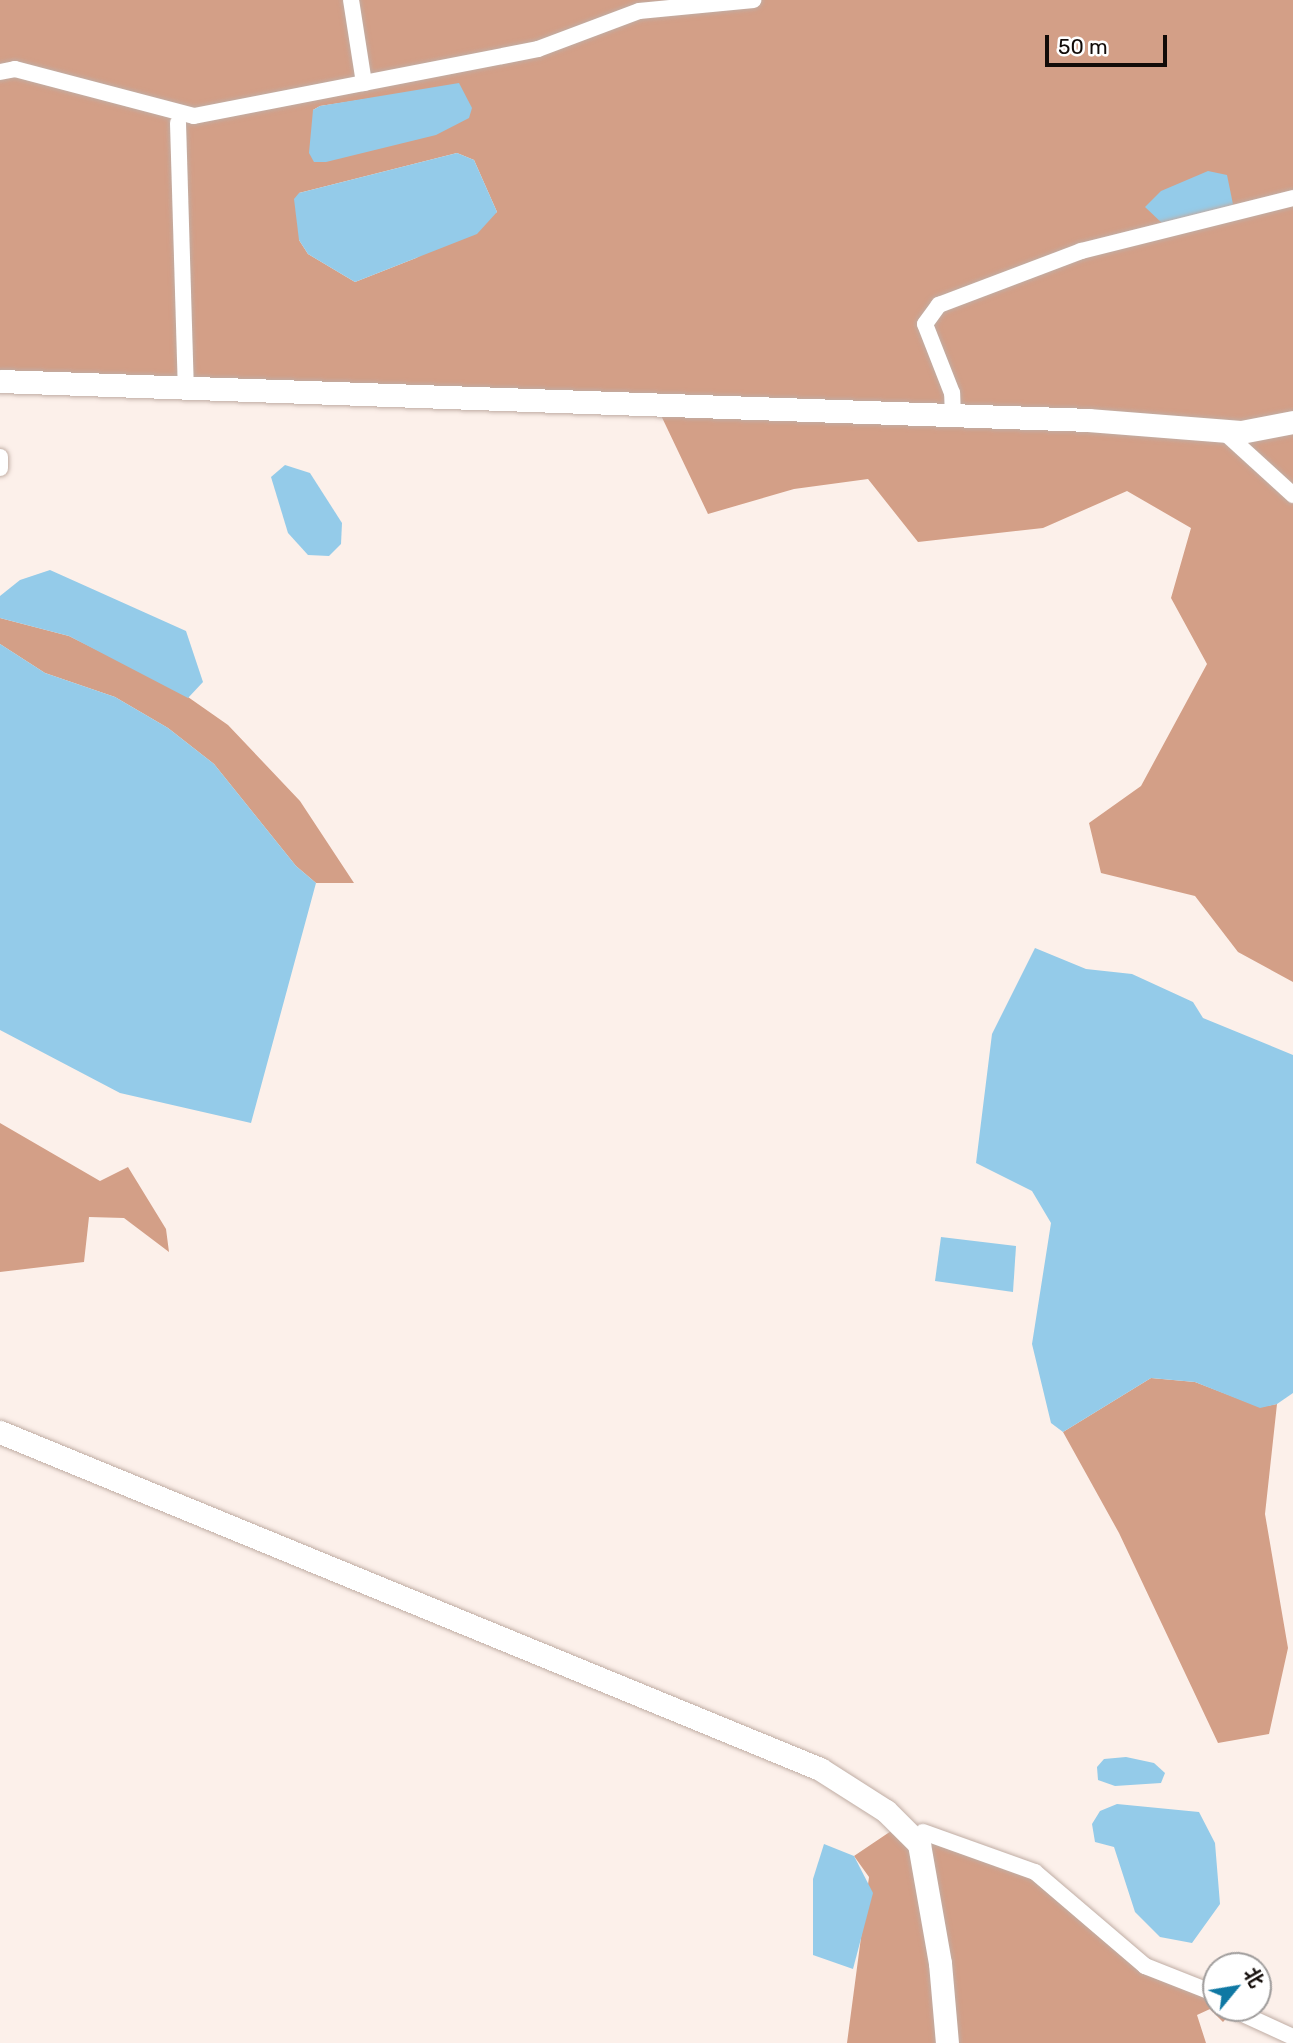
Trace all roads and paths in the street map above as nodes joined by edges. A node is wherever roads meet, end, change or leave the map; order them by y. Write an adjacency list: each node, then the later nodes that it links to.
1 (351, 0): 4 (street)
2 (753, 0): 4 (street)
3 (0, 72): 4 (street)
4 (364, 83)
5 (178, 123): 8 (street)
6 (1293, 198): 9 (street)
7 (0, 381): 8 (street)
8 (186, 385): 9 (street)
9 (953, 418): 11 (street)
10 (1293, 422): 11 (street)
11 (1223, 430): 14 (street)
12 (0, 457): 13 (street)
13 (0, 468)
14 (1293, 495)
15 (0, 1432): 20 (street)
16 (923, 1832): 17 (street)
17 (1202, 1988)
18 (1260, 2022): 19 (street)
19 (1293, 2037)
20 (947, 2043)

